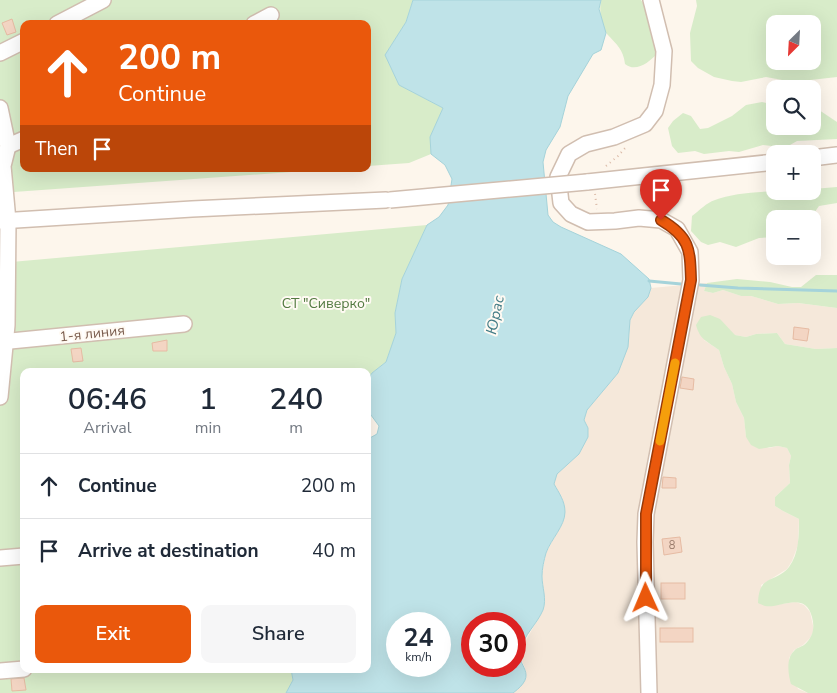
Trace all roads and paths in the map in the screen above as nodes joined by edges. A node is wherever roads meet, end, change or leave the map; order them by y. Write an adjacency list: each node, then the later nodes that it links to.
1 (103, 0): 4 (street)
2 (651, 0): 27 (street)
3 (271, 15): 5 (street)
4 (65, 20)
5 (262, 20)
6 (20, 43): 7 (street)
7 (0, 53)
8 (0, 108): 11 (street)
9 (20, 141): 11 (street)
10 (629, 144): 15 (path)
11 (8, 146): 16 (street)
12 (837, 156): 13 (street)
13 (821, 157)
14 (766, 163): 17 (street)
15 (605, 166)
16 (2, 167): 19 (street)
17 (590, 185): 18 (path); 19 (street, bridge)
18 (597, 210)
19 (4, 229): 21 (street)
20 (184, 324): 21 (street, 1-я линия)
21 (2, 342): 22 (street)
22 (0, 397)
23 (20, 556): 24 (street)
24 (0, 558)
25 (20, 669): 26 (street)
26 (0, 671)
27 (649, 693)

